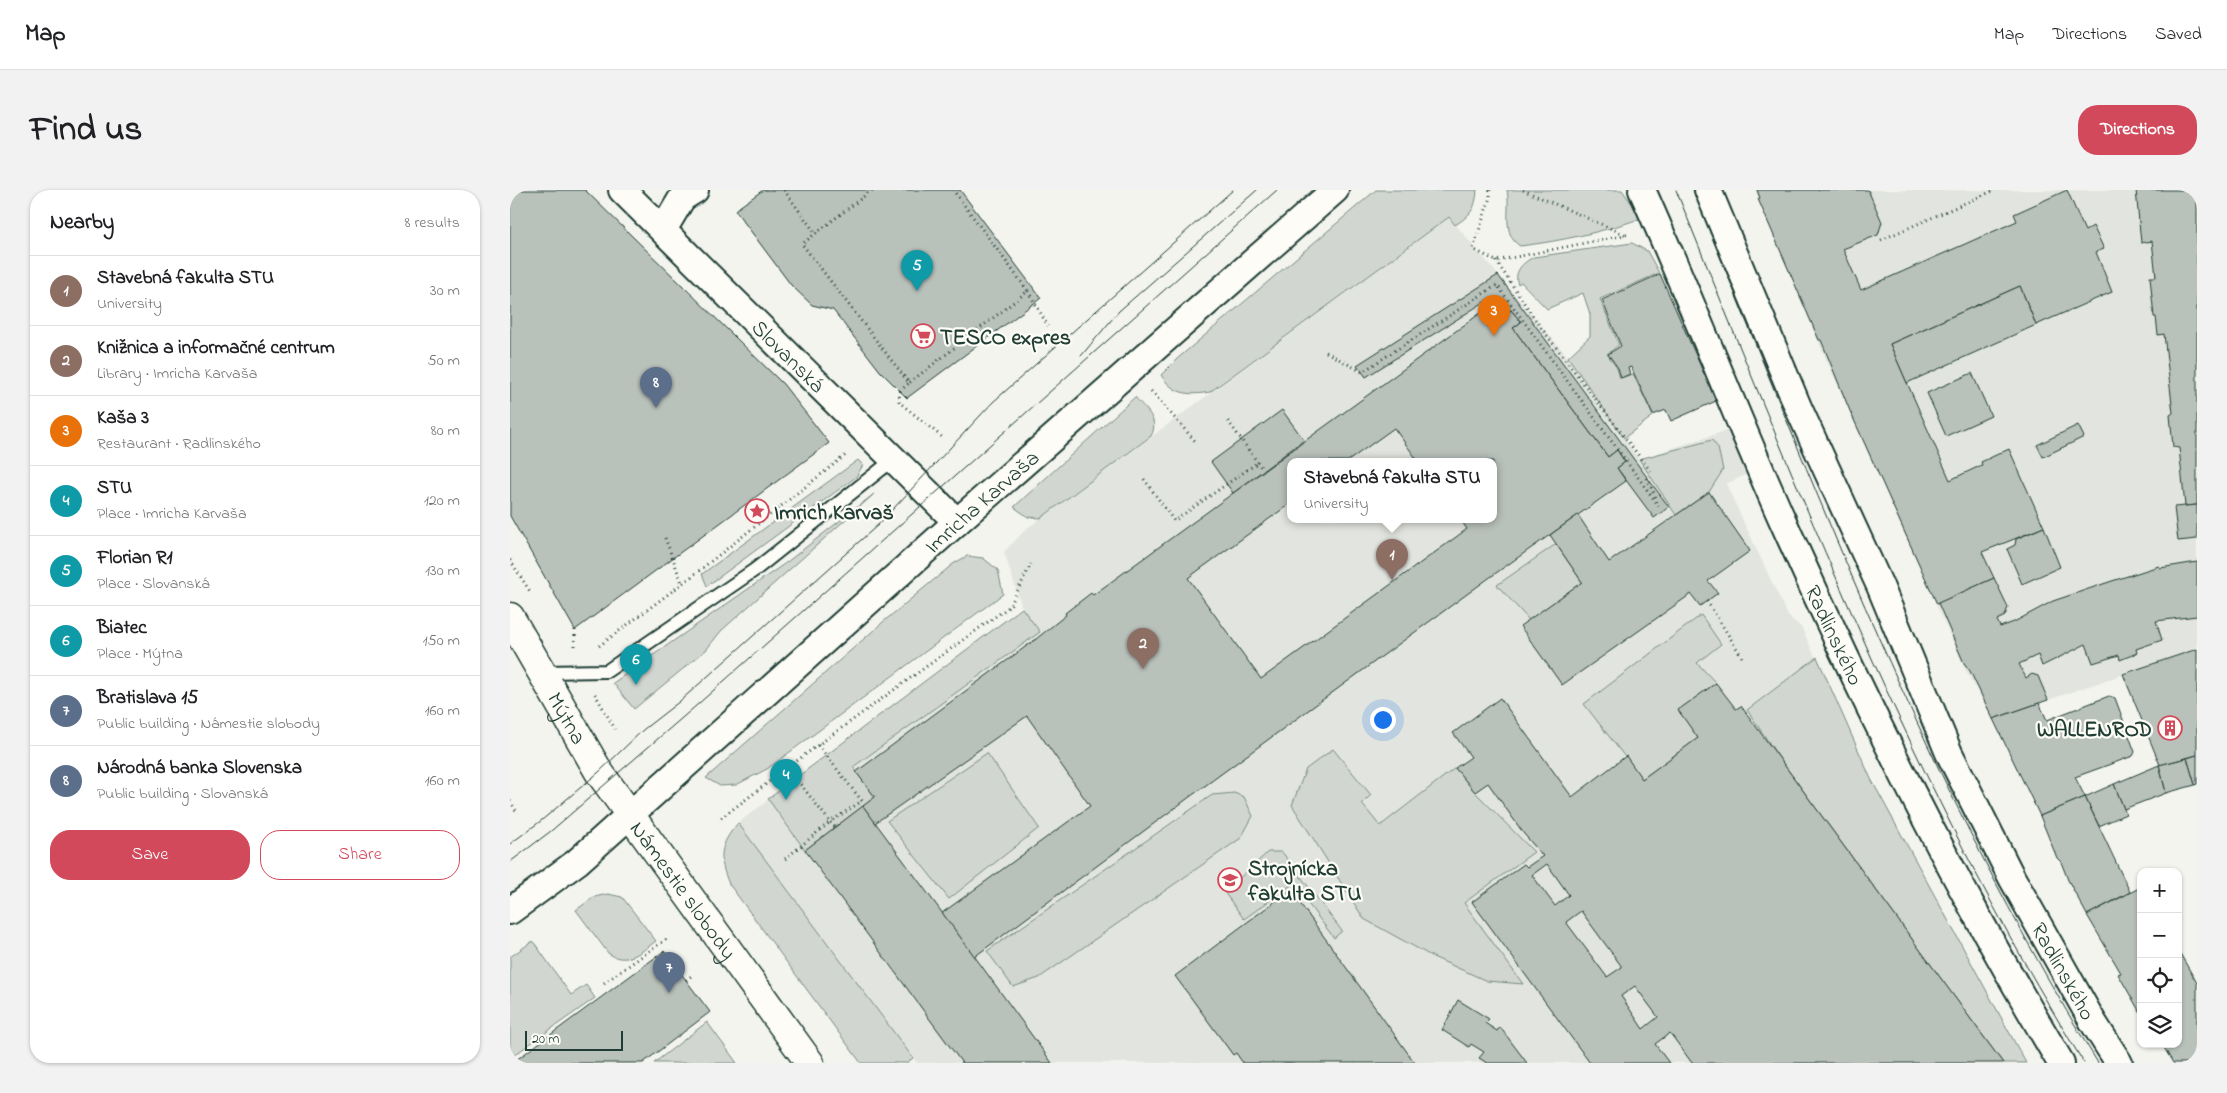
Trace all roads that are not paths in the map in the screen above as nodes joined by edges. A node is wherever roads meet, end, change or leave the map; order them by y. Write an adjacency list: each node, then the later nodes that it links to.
1 (622, 190): 6 (street, Slovanská)
2 (695, 190): 6 (street)
3 (1334, 190): 8 (street, Imricha Karvaša)
4 (1642, 190): 14 (street, Radlinského)
5 (1708, 190): 15 (street, Radlinského)
6 (664, 230): 7 (street, Slovanská)
7 (894, 459): 8 (street, Slovanská); 10 (lane)
8 (957, 522): 11 (street, Imricha Karvaša)
9 (510, 617): 10 (main road, Mýtna)
10 (542, 672): 11 (main road, Mýtna)
11 (630, 815): 12 (street, Námestie slobody); 13 (main road, Námestie slobody)
12 (510, 910)
13 (810, 1063)
14 (2061, 1063)
15 (2119, 1063)

